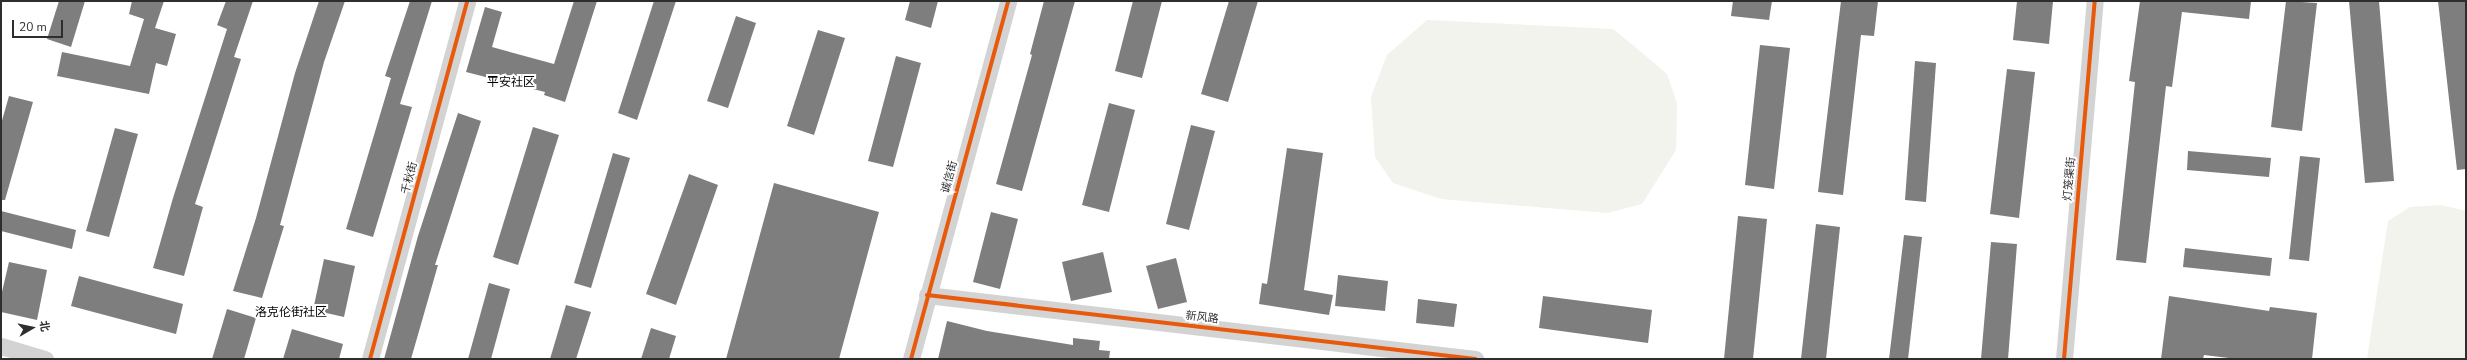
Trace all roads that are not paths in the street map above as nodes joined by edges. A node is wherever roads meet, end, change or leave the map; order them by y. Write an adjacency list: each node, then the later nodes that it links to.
1 (467, 1): 7 (street, 千秋街)
2 (1008, 1): 4 (street, 诚信街)
3 (2095, 1): 10 (street, 灯笼渠街)
4 (927, 296): 8 (street, 诚信街); 9 (street, 新风路)
5 (1, 346): 6 (street)
6 (45, 359)
7 (370, 359)
8 (911, 359)
9 (1475, 359)
10 (2064, 359)

